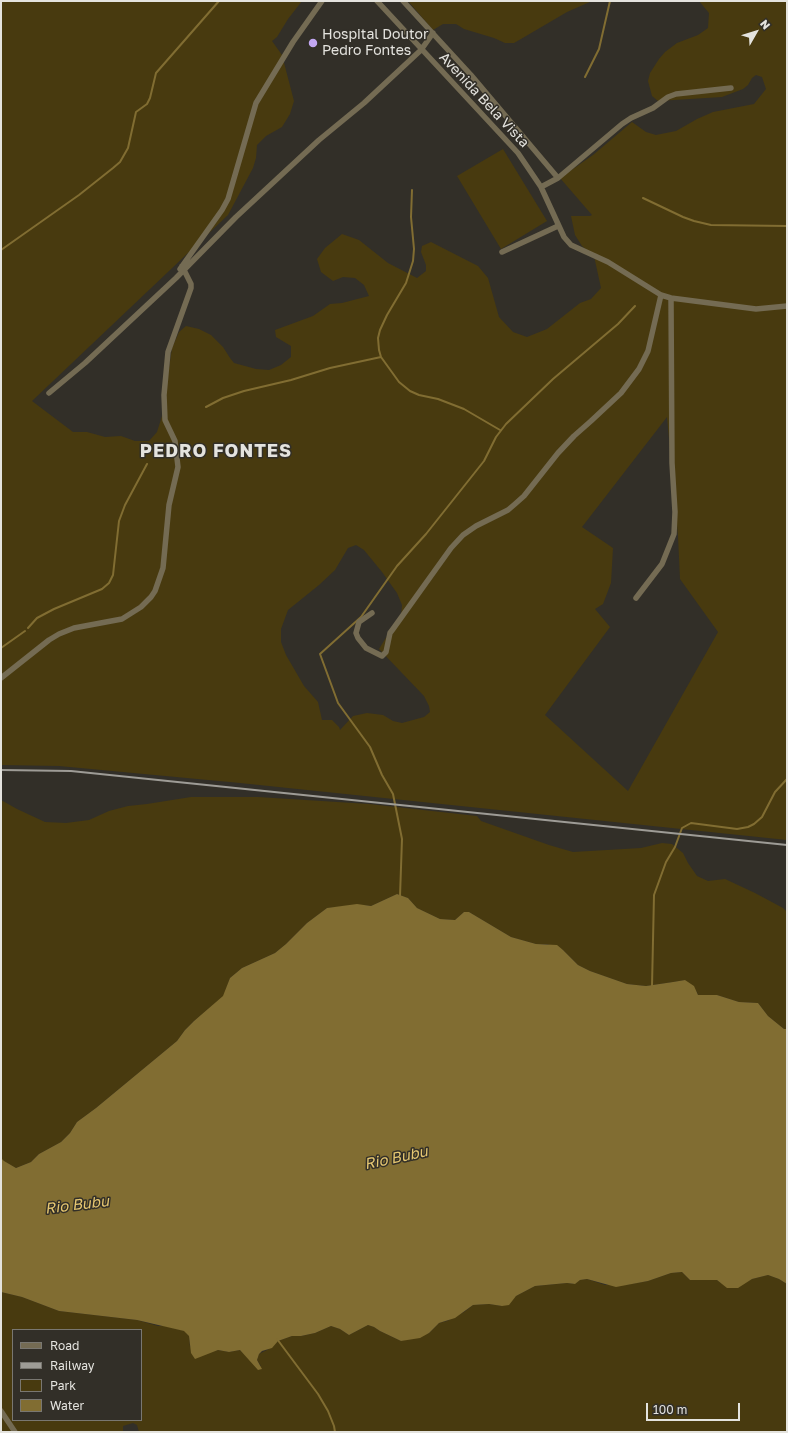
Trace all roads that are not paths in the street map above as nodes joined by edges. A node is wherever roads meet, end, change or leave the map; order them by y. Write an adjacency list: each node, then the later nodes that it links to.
1 (322, 1): 11 (street)
2 (377, 1): 5 (street, Avenida Bela Vista)
3 (403, 1): 4 (street, Avenida Bela Vista)
4 (433, 34): 5 (street); 7 (street, Avenida Bela Vista)
5 (421, 50): 8 (street, Avenida Bela Vista); 11 (street)
6 (731, 88): 7 (street)
7 (558, 178): 8 (street)
8 (541, 187): 9 (street, Avenida Bela Vista)
9 (558, 226): 10 (street); 12 (street, Avenida Bela Vista)
10 (502, 252)
11 (183, 268): 15 (street); 18 (street)
12 (662, 295): 13 (street, Avenida Bela Vista); 17 (street)
13 (671, 298): 14 (street, Avenida Bela Vista); 16 (street)
14 (787, 306)
15 (49, 393)
16 (636, 598)
17 (372, 613)
18 (1, 678)
19 (1, 1411): 20 (street)
20 (15, 1432)

